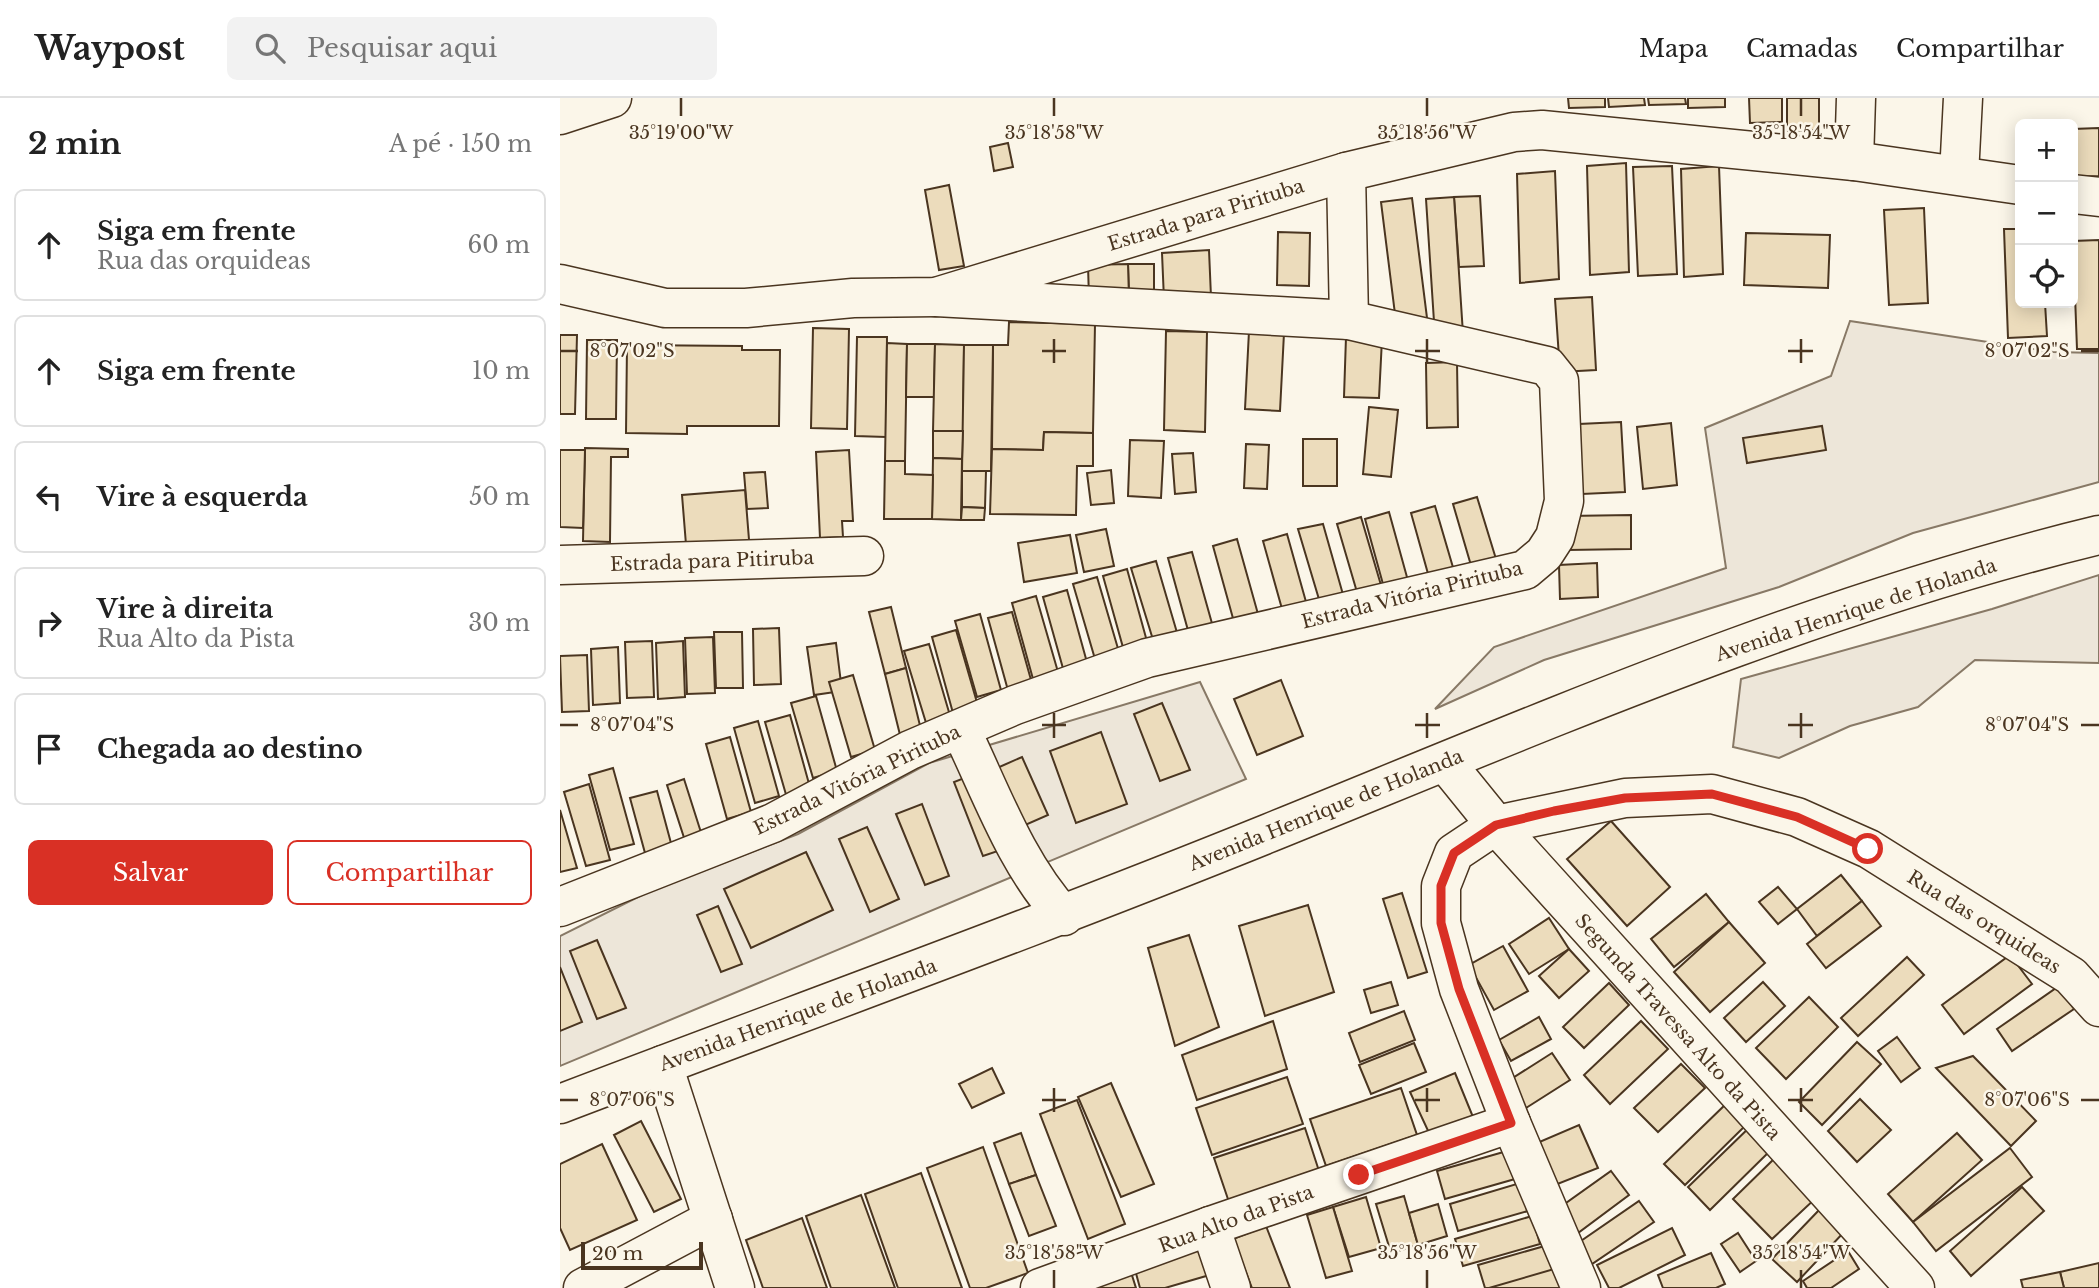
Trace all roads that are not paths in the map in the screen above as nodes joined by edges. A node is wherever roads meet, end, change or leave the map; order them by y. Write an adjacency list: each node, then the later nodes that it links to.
1 (612, 98): 4 (street)
2 (1856, 98): 5 (street)
3 (1963, 98): 7 (street)
4 (560, 115)
5 (1854, 161): 6 (street, Estrada para Pirituba); 7 (street, Estrada para Pirituba)
6 (1346, 172): 12 (street, Estrada para Pirituba); 13 (street)
7 (1959, 175): 8 (street, Estrada para Pirituba)
8 (2015, 185)
9 (2078, 195): 10 (street)
10 (2099, 197)
11 (560, 284): 12 (street, Estrada para Pirituba)
12 (936, 297): 13 (street, Estrada Vitória Pirituba)
13 (1349, 320): 17 (street, Estrada Vitória Pirituba)
14 (2099, 535): 18 (street, Avenida Henrique de Holanda)
15 (864, 556): 16 (street, Estrada para Pitiruba)
16 (560, 565)
17 (961, 730): 20 (street, Estrada Vitória Pirituba); 21 (street)
18 (1445, 762): 19 (street, Segunda Travessa Alto da Pista); 21 (street, Avenida Henrique de Holanda)
19 (1496, 825): 22 (street, Rua das orquideas); 25 (street); 33 (street, Segunda Travessa Alto da Pista)
20 (560, 907)
21 (1064, 916): 23 (street, Avenida Henrique de Holanda)
22 (2099, 1007)
23 (663, 1065): 24 (street, Avenida Henrique de Holanda); 26 (street)
24 (560, 1104)
25 (1511, 1123): 27 (street, Rua Alto da Pista); 32 (street)
26 (713, 1219): 28 (street); 29 (street)
27 (1210, 1226): 30 (street, Rua Alto da Pista); 31 (street)
28 (583, 1288)
29 (735, 1288)
30 (1040, 1288)
31 (1231, 1288)
32 (1581, 1288)
33 (1915, 1288)

